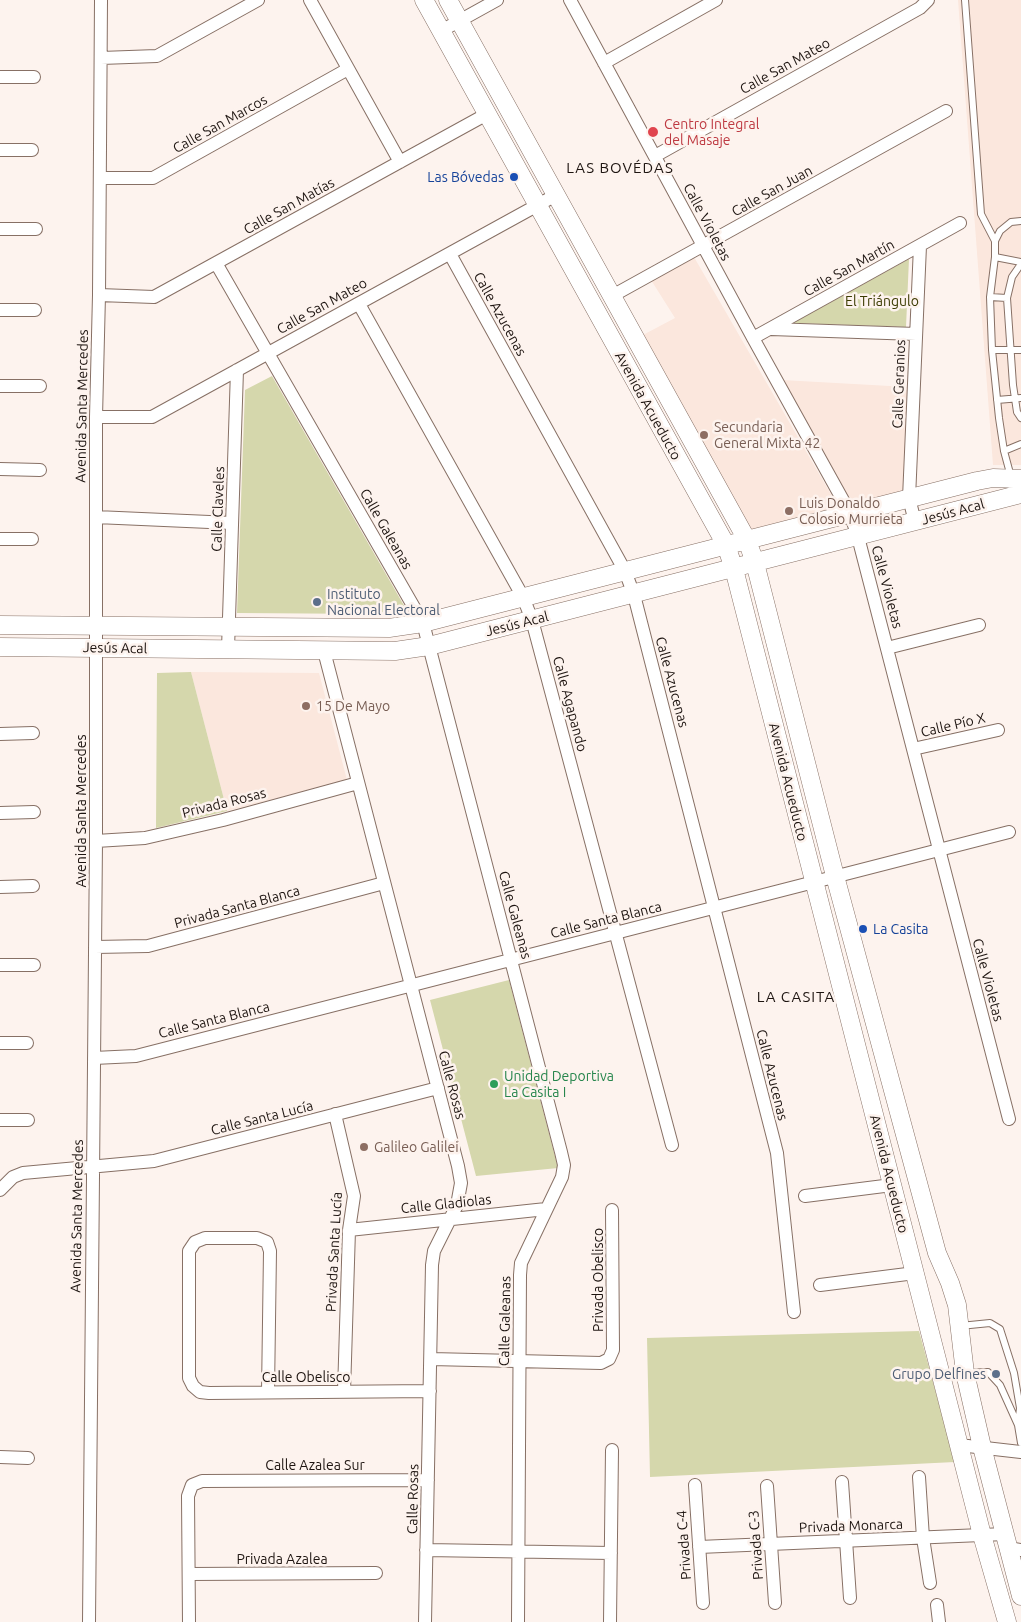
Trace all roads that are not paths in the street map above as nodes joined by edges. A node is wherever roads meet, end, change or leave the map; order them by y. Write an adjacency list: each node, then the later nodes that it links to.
1 (101, 0): 13 (street, Avenida Santa Mercedes)
2 (258, 0): 13 (street)
3 (310, 0): 15 (street)
4 (424, 0): 12 (street, Avenida Acueducto)
5 (448, 0): 11 (street, Avenida Acueducto)
6 (497, 0): 11 (street)
7 (570, 0): 14 (street, Calle Violetas)
8 (716, 0): 14 (street)
9 (928, 0): 22 (street, Calle San Mateo)
10 (965, 0): 31 (lane)
11 (460, 21): 12 (street); 25 (street, Avenida Acueducto)
12 (441, 31): 19 (street, Avenida Acueducto)
13 (101, 58): 24 (street, Avenida Santa Mercedes)
14 (604, 63): 22 (street, Calle Violetas)
15 (348, 69): 23 (street); 24 (street, Calle San Marcos)
16 (0, 77): 17 (street)
17 (34, 77)
18 (946, 111): 32 (street, Calle San Juan)
19 (487, 114): 23 (street, Calle San Matías); 26 (street, Avenida Acueducto)
20 (0, 150): 21 (street)
21 (32, 150)
22 (655, 156): 32 (street, Calle Violetas)
23 (400, 162): 36 (street, Calle San Matías)
24 (100, 178): 38 (street, Avenida Santa Mercedes)
25 (556, 195): 26 (street, Calle San Mateo); 39 (street, Avenida Acueducto)
26 (537, 206): 34 (street, Calle San Mateo); 74 (street, Avenida Acueducto)
27 (1021, 221): 31 (lane)
28 (960, 223): 33 (street, Calle San Martín)
29 (0, 229): 30 (street)
30 (36, 229)
31 (995, 241): 35 (lane)
32 (703, 246): 39 (street, Calle San Juan); 47 (street, Calle Violetas)
33 (920, 246): 45 (street, Calle San Martín); 46 (street, Calle Geranios)
34 (450, 254): 42 (street, Calle San Mateo); 77 (street, Calle Azucenas)
35 (995, 257): 37 (lane); 40 (lane)
36 (216, 263): 38 (street, Calle San Matías); 51 (street, Calle Galeanas)
37 (1021, 263): 41 (lane)
38 (99, 295): 57 (street, Avenida Santa Mercedes)
39 (612, 296): 73 (street, Avenida Acueducto)
40 (990, 297): 41 (lane); 48 (lane)
41 (1007, 298): 49 (lane)
42 (359, 304): 51 (street, Calle San Mateo); 79 (street, Calle Agapando)
43 (0, 310): 44 (street)
44 (35, 310)
45 (770, 328): 46 (street); 47 (street, Calle San Martín)
46 (916, 334): 65 (street, Calle Geranios)
47 (753, 338): 66 (street, Calle Violetas)
48 (992, 350): 49 (lane); 56 (lane)
49 (1010, 350): 50 (lane); 55 (lane)
50 (1021, 350)
51 (268, 354): 52 (street, Calle San Mateo); 81 (street, Calle Galeanas)
52 (237, 370): 57 (street, Calle San Mateo); 68 (street, Calle Claveles)
53 (0, 386): 54 (street)
54 (40, 386)
55 (1018, 398): 56 (lane); 58 (lane)
56 (997, 400): 60 (lane)
57 (96, 417): 67 (street, Avenida Santa Mercedes)
58 (1021, 418)
59 (1021, 444): 60 (lane)
60 (1004, 451): 63 (lane)
61 (0, 469): 62 (street)
62 (40, 470)
63 (1016, 479): 65 (street, Jesús Acal)
64 (1021, 494): 69 (street, Jesús Acal)
65 (910, 498): 66 (street, Jesús Acal); 69 (street, Calle Geranios)
66 (850, 513): 70 (street, Calle Violetas); 73 (street, Jesús Acal)
67 (96, 517): 68 (street); 84 (street, Avenida Santa Mercedes)
68 (232, 522): 85 (street, Calle Claveles)
69 (915, 522): 70 (street, Jesús Acal)
70 (858, 537): 75 (street, Jesús Acal); 89 (street, Calle Violetas)
71 (0, 539): 72 (street)
72 (32, 539)
73 (747, 540): 74 (street, Jesús Acal); 75 (street, Avenida Acueducto)
74 (726, 545): 76 (street, Avenida Acueducto); 77 (street, Jesús Acal)
75 (755, 563): 76 (street, Jesús Acal); 102 (street, Avenida Acueducto)
76 (734, 569): 78 (street, Jesús Acal); 103 (street, Avenida Acueducto)
77 (625, 571): 78 (street, Calle Azucenas); 79 (street, Jesús Acal)
78 (634, 595): 80 (street, Jesús Acal); 107 (street, Calle Azucenas)
79 (522, 597): 80 (street, Calle Agapando); 81 (street, Jesús Acal)
80 (532, 620): 86 (street, Jesús Acal); 108 (street, Calle Agapando)
81 (423, 623): 85 (street, Jesús Acal); 86 (street, Calle Galeanas)
82 (0, 625): 84 (street, Jesús Acal)
83 (979, 625): 89 (street)
84 (96, 626): 85 (street, Jesús Acal); 88 (street, Avenida Santa Mercedes)
85 (229, 627): 90 (street, Calle Claveles)
86 (429, 646): 91 (street, Jesús Acal); 110 (street, Calle Galeanas)
87 (0, 647): 88 (street, Jesús Acal)
88 (96, 648): 90 (street, Jesús Acal); 100 (street, Avenida Santa Mercedes)
89 (887, 648): 95 (street, Calle Violetas)
90 (228, 649): 91 (street, Jesús Acal)
91 (324, 650): 96 (street, Calle Rosas)
92 (998, 730): 95 (street, Calle Pío X)
93 (32, 733): 94 (street)
94 (0, 734)
95 (913, 749): 101 (street, Calle Violetas)
96 (358, 783): 100 (street, Privada Rosas); 104 (street, Calle Rosas)
97 (34, 812): 98 (street)
98 (0, 813)
99 (1009, 832): 101 (street, Calle Santa Blanca)
100 (96, 841): 109 (street, Avenida Santa Mercedes)
101 (939, 850): 102 (street, Calle Santa Blanca); 121 (street, Calle Violetas)
102 (835, 876): 103 (street, Calle Santa Blanca); 134 (street, Avenida Acueducto)
103 (814, 882): 107 (street, Calle Santa Blanca); 124 (street, Avenida Acueducto)
104 (384, 883): 109 (street, Privada Santa Blanca); 113 (street, Calle Rosas)
105 (0, 886): 106 (street)
106 (33, 886)
107 (714, 907): 108 (street, Calle Santa Blanca); 133 (street, Calle Azucenas)
108 (616, 932): 110 (street, Calle Santa Blanca); 122 (street, Calle Agapando)
109 (95, 947): 116 (street, Avenida Santa Mercedes)
110 (511, 960): 113 (street, Calle Santa Blanca); 127 (street, Calle Galeanas)
111 (0, 965): 112 (street)
112 (34, 965)
113 (411, 985): 116 (street, Calle Santa Blanca); 117 (street, Calle Rosas)
114 (0, 1043): 115 (street)
115 (27, 1043)
116 (94, 1058): 123 (street, Avenida Santa Mercedes)
117 (438, 1088): 118 (street, Calle Santa Lucía); 129 (street, Calle Rosas)
118 (335, 1114): 123 (street, Calle Santa Lucía); 130 (street, Privada Santa Lucía)
119 (0, 1120): 120 (street)
120 (28, 1120)
121 (1009, 1120)
122 (672, 1145)
123 (93, 1168): 125 (street, Calle Santa Lucía); 172 (street, Avenida Santa Mercedes)
124 (892, 1185): 126 (street); 131 (street, Avenida Acueducto)
125 (0, 1190)
126 (805, 1196)
127 (546, 1209): 129 (street, Calle Gladiolas); 136 (street, Calle Galeanas)
128 (612, 1210): 136 (street, Privada Obelisco)
129 (450, 1219): 130 (street, Calle Gladiolas); 135 (street, Calle Rosas)
130 (349, 1230): 141 (street, Privada Santa Lucía)
131 (914, 1273): 132 (street); 138 (street, Avenida Acueducto)
132 (820, 1285)
133 (794, 1312)
134 (959, 1326): 137 (street, Avenida Acueducto); 142 (lane)
135 (431, 1359): 136 (street); 139 (street, Calle Rosas)
136 (519, 1361): 162 (street, Calle Galeanas)
137 (965, 1373): 138 (lane); 142 (lane); 145 (street, Avenida Acueducto)
138 (942, 1378): 144 (street, Avenida Acueducto)
139 (430, 1391): 141 (street, Calle Obelisco); 151 (street, Calle Rosas)
140 (268, 1392): 140 (street, Calle Obelisco); 141 (street, Calle Obelisco)
141 (344, 1392)
142 (1018, 1425): 143 (lane)
143 (1021, 1443)
144 (959, 1445): 145 (street); 155 (street, Avenida Acueducto)
145 (982, 1447): 147 (street); 159 (street, Avenida Acueducto)
146 (612, 1450): 163 (street)
147 (1021, 1452)
148 (0, 1457): 149 (street)
149 (28, 1458)
150 (919, 1477): 156 (street)
151 (428, 1480): 161 (street, Calle Rosas); 165 (street, Calle Azalea Sur)
152 (842, 1482): 157 (street)
153 (695, 1485): 160 (street, Privada C-4)
154 (767, 1486): 158 (street, Privada C-3)
155 (982, 1535): 156 (street, Privada Monarca); 159 (street, Privada Monarca); 178 (street, Avenida Acueducto)
156 (923, 1538): 157 (street, Privada Monarca); 166 (street)
157 (846, 1541): 158 (street, Privada Monarca); 168 (street)
158 (771, 1544): 160 (street, Privada Monarca); 170 (street, Privada C-3)
159 (1011, 1544): 167 (street, Avenida Acueducto)
160 (699, 1547): 169 (street, Privada C-4)
161 (426, 1550): 162 (street); 174 (street, Calle Rosas)
162 (519, 1551): 163 (street); 175 (street, Calle Galeanas)
163 (611, 1553): 176 (street)
164 (376, 1573): 165 (street, Privada Azalea)
165 (189, 1574): 173 (street)
166 (930, 1583)
167 (1021, 1596)
168 (850, 1598)
169 (703, 1603)
170 (775, 1603)
171 (937, 1605): 177 (street)
172 (89, 1622)
173 (189, 1622)
174 (425, 1622)
175 (518, 1622)
176 (610, 1622)
177 (938, 1622)
178 (1007, 1622)

